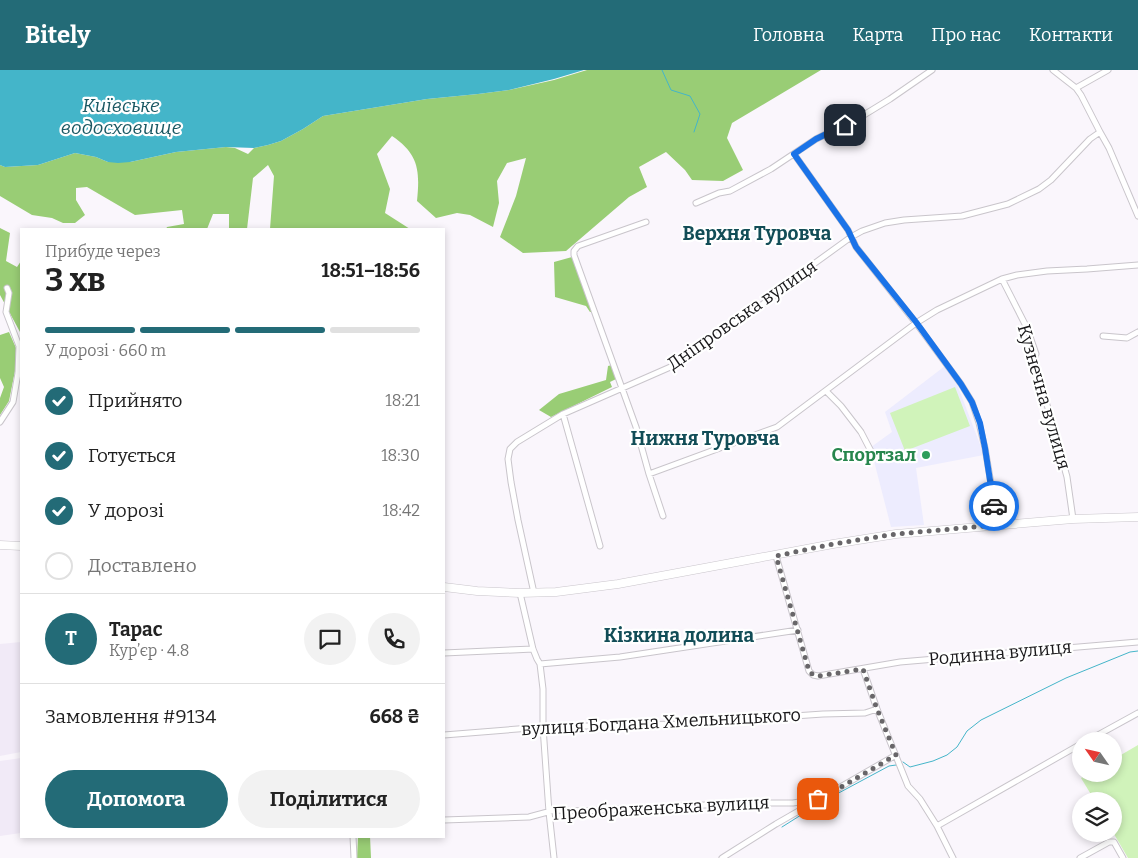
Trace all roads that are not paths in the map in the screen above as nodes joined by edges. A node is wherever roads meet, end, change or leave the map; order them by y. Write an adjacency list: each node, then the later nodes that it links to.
1 (932, 70): 6 (street)
2 (1052, 70): 4 (street)
3 (1108, 70): 4 (street)
4 (1076, 88): 5 (street)
5 (1100, 132): 8 (street); 10 (street, Дніпровська вулиця)
6 (794, 154): 7 (street); 10 (street)
7 (696, 203)
8 (1138, 216)
9 (646, 222): 17 (street)
10 (851, 237): 14 (street); 17 (street, Дніпровська вулиця)
11 (1138, 265): 12 (street)
12 (1002, 279): 14 (street); 25 (street, Кузнечна вулиця)
13 (7, 288): 20 (street)
14 (916, 322): 18 (street); 26 (street)
15 (1138, 332): 16 (street)
16 (1102, 336)
17 (622, 388): 19 (street, Дніпровська вулиця); 22 (street)
18 (826, 391): 21 (street); 22 (street)
19 (563, 414): 29 (street); 33 (street, Дніпровська вулиця)
20 (0, 422)
21 (874, 457)
22 (649, 474): 23 (street)
23 (663, 516)
24 (1138, 517): 25 (main road)
25 (1073, 519): 26 (main road)
26 (996, 525): 30 (main road)
27 (0, 545): 28 (main road)
28 (20, 546)
29 (600, 546)
30 (776, 556): 33 (main road); 34 (street)
31 (445, 587): 32 (main road)
32 (520, 592): 33 (main road); 36 (street)
33 (534, 592)
34 (798, 630): 38 (street); 39 (street, Родинна вулиця)
35 (1138, 642): 39 (street, Родинна вулиця)
36 (533, 648): 37 (street); 38 (street)
37 (445, 654)
38 (540, 664): 42 (street)
39 (863, 669): 40 (street)
40 (877, 709): 42 (street, вулиця Богдана Хмельницького); 46 (street)
41 (1138, 713): 43 (street)
42 (543, 728): 44 (street, вулиця Богдана Хмельницького); 48 (street)
43 (1103, 732)
44 (445, 735)
45 (1072, 749): 50 (street)
46 (896, 755): 47 (street); 50 (street)
47 (818, 799): 48 (street, Преображенська вулиця); 54 (street)
48 (549, 812): 49 (street, Преображенська вулиця); 53 (street)
49 (445, 820)
50 (937, 826): 55 (street)
51 (353, 838): 52 (street)
52 (354, 858)
53 (554, 858)
54 (722, 858)
55 (952, 858)
56 (1080, 858): 57 (street)
57 (1123, 858)

